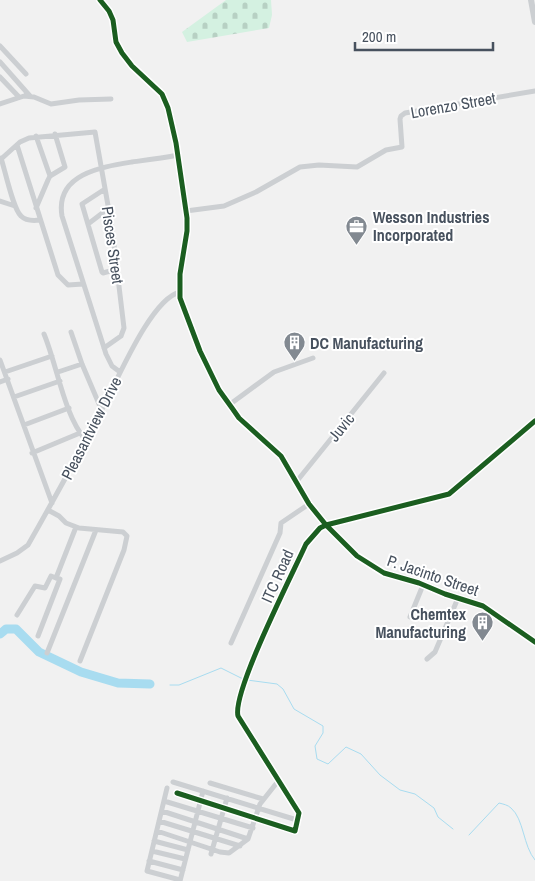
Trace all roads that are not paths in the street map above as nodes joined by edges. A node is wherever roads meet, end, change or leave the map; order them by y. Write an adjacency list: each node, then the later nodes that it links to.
1 (100, 0): 16 (street, P. Jacinto Street)
2 (532, 0): 3 (street)
3 (535, 22)
4 (0, 46): 6 (street)
5 (0, 62): 9 (street)
6 (26, 74)
7 (0, 77): 10 (street)
8 (535, 91): 25 (street, Lorenzo Street)
9 (30, 96): 10 (street); 11 (street)
10 (19, 97): 12 (street)
11 (111, 99)
12 (0, 104)
13 (55, 134): 14 (street); 18 (street, Pisces Street); 19 (street)
14 (36, 136): 15 (street); 19 (street)
15 (17, 145): 17 (street); 23 (street)
16 (178, 155): 18 (street); 25 (street, P. Jacinto Street)
17 (1, 159): 22 (street)
18 (102, 168): 20 (street, Pisces Street); 29 (street)
19 (50, 176): 23 (street)
20 (105, 189): 24 (street, Pisces Street); 27 (street)
21 (0, 201): 22 (street)
22 (15, 206): 26 (street)
23 (36, 208): 26 (street)
24 (109, 208): 27 (street); 28 (street, Pisces Street)
25 (186, 211): 30 (street, P. Jacinto Street)
26 (40, 220): 29 (street)
27 (88, 224): 28 (street)
28 (117, 269): 33 (street, Pisces Street)
29 (83, 284): 33 (street)
30 (180, 292): 40 (street, Pleasantview Drive); 46 (street, P. Jacinto Street)
31 (71, 332): 37 (street)
32 (44, 334): 34 (street)
33 (104, 348): 40 (street)
34 (52, 356): 38 (street); 39 (street)
35 (314, 358): 46 (street)
36 (0, 360): 38 (street)
37 (82, 364): 39 (street); 48 (street)
38 (5, 372): 42 (street)
39 (58, 372): 43 (street)
40 (120, 372): 48 (street, Pleasantview Drive)
41 (384, 373): 54 (street, Juvic)
42 (8, 379): 44 (street); 45 (street)
43 (60, 381): 45 (street); 47 (street)
44 (0, 382)
45 (14, 397): 50 (street)
46 (229, 405): 54 (street, P. Jacinto Street)
47 (69, 408): 50 (street); 51 (street)
48 (102, 411): 52 (street, Pleasantview Drive)
49 (535, 421): 58 (street, ITC Road)
50 (24, 425): 53 (street)
51 (80, 433): 52 (street); 53 (street)
52 (85, 440): 55 (street, Pleasantview Drive)
53 (32, 453): 55 (street)
54 (297, 481): 56 (street, P. Jacinto Street)
55 (52, 503): 57 (street, Pleasantview Drive)
56 (309, 504): 58 (street, P. Jacinto Street); 69 (street)
57 (48, 510): 59 (street); 61 (street, Pleasantview Drive)
58 (326, 525): 63 (street, P. Jacinto Street); 73 (street, ITC Road)
59 (76, 527): 60 (street); 62 (street)
60 (96, 530): 70 (street); 72 (street)
61 (0, 561)
62 (56, 578): 65 (street); 67 (street)
63 (423, 585): 64 (street, P. Jacinto Street); 66 (street)
64 (458, 598): 68 (street, P. Jacinto Street); 71 (street)
65 (18, 615)
66 (410, 616)
67 (38, 636)
68 (535, 642)
69 (231, 643)
70 (47, 652)
71 (427, 659)
72 (80, 661)
73 (279, 780): 80 (street); 89 (street, ITC Road)
74 (174, 782): 77 (street)
75 (210, 783): 80 (street)
76 (167, 788): 81 (street)
77 (203, 791): 79 (street); 82 (street)
78 (177, 794): 82 (street)
79 (227, 798): 83 (street); 84 (street)
80 (263, 799): 84 (street)
81 (164, 801): 85 (street); 86 (street)
82 (201, 801): 83 (street); 86 (street)
83 (224, 808): 87 (street); 88 (street)
84 (259, 808): 88 (street); 89 (street)
85 (162, 811): 90 (street); 91 (street)
86 (198, 811): 87 (street); 91 (street)
87 (221, 818): 92 (street); 93 (street)
88 (256, 819): 89 (street); 92 (street)
89 (297, 820)
90 (159, 821): 94 (street); 95 (street)
91 (195, 822): 93 (street); 95 (street)
92 (252, 828): 97 (street)
93 (218, 829): 96 (street); 97 (street)
94 (157, 831): 98 (street); 99 (street)
95 (193, 831): 96 (street); 99 (street)
96 (215, 838): 100 (street); 103 (street)
97 (248, 838): 100 (street)
98 (154, 841): 101 (street); 102 (street)
99 (190, 842): 101 (street); 103 (street)
100 (240, 846): 103 (street)
101 (188, 850): 104 (street)
102 (152, 851): 104 (street); 105 (street)
103 (211, 851)
104 (185, 860): 106 (street)
105 (149, 861): 106 (street); 107 (street)
106 (183, 870): 107 (street)
107 (180, 881)

